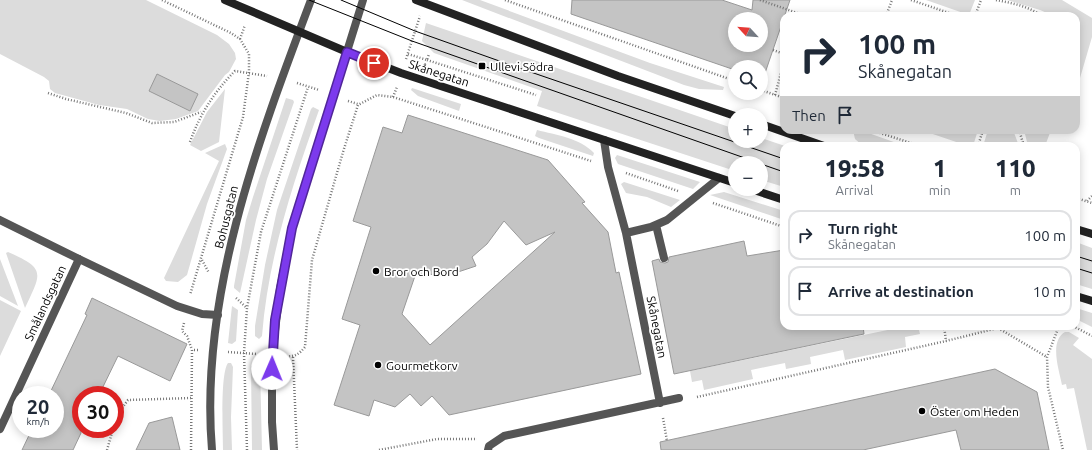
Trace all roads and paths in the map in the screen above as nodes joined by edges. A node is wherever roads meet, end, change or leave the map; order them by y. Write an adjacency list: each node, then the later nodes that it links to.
1 (162, 0): 25 (path)
2 (225, 0): 18 (main road, Skånegatan)
3 (310, 0): 18 (street, Bohusgatan)
4 (363, 0): 20 (street)
5 (416, 0): 12 (main road)
6 (506, 0): 28 (path)
7 (760, 0): 13 (path)
8 (892, 0): 14 (path)
9 (911, 0): 15 (path)
10 (981, 0): 16 (path)
11 (996, 0): 17 (path)
12 (424, 3): 22 (path); 37 (main road)
13 (791, 12)
14 (888, 12)
15 (946, 12)
16 (976, 12)
17 (1036, 12)
18 (299, 32): 20 (main road, Skånegatan); 69 (street, Bohusgatan)
19 (773, 50): 21 (path)
20 (347, 52): 26 (main road, Skånegatan); 78 (street)
21 (780, 53)
22 (408, 54): 24 (path); 26 (path)
23 (429, 54): 24 (path)
24 (427, 60): 32 (path)
25 (249, 72): 36 (path); 64 (path)
26 (401, 73): 35 (path); 42 (main road, Skånegatan)
27 (780, 78): 33 (path)
28 (728, 79)
29 (308, 87): 68 (path)
30 (48, 92): 36 (path)
31 (768, 92): 33 (path)
32 (536, 95)
33 (776, 95): 34 (path)
34 (780, 96)
35 (393, 97): 46 (path); 79 (path)
36 (202, 112): 43 (path)
37 (728, 114)
38 (768, 126): 39 (main road)
39 (780, 131)
40 (790, 134): 44 (main road)
41 (883, 134): 45 (path)
42 (604, 140): 46 (street, Skånegatan); 47 (main road, Skånegatan)
43 (190, 142)
44 (813, 142)
45 (908, 142)
46 (608, 167): 51 (path); 60 (street, Skånegatan)
47 (719, 178): 48 (main road, Skånegatan); 51 (street)
48 (728, 181)
49 (768, 195): 52 (main road)
50 (1092, 196): 54 (path)
51 (695, 197): 57 (street); 58 (path)
52 (780, 199)
53 (1080, 199): 54 (path)
54 (1087, 201): 55 (path)
55 (1092, 203)
56 (0, 220): 63 (street)
57 (656, 225): 60 (street); 62 (street)
58 (780, 226)
59 (1080, 230): 61 (main road)
60 (626, 232): 84 (street, Skånegatan)
61 (1092, 234)
62 (664, 258)
63 (79, 259): 69 (street, Smålandsgatan); 86 (street, Smålandsgatan)
64 (209, 273)
65 (1080, 297): 67 (main road)
66 (237, 299): 68 (path)
67 (1092, 301)
68 (247, 308): 77 (path)
69 (218, 315): 91 (street, Bohusgatan)
70 (945, 330): 76 (path)
71 (990, 330): 76 (path)
72 (1001, 330): 80 (path)
73 (1057, 330): 80 (path)
74 (1080, 330): 75 (path)
75 (1092, 336)
76 (946, 341): 81 (path)
77 (244, 353): 78 (path); 92 (path)
78 (272, 356): 79 (path); 93 (street)
79 (293, 356): 94 (path)
80 (1047, 357): 96 (path)
81 (697, 397)
82 (191, 398): 85 (path)
83 (679, 398): 84 (street)
84 (660, 403): 88 (path); 89 (street)
85 (124, 405)
86 (0, 428)
87 (110, 438): 90 (path)
88 (667, 441)
89 (489, 448): 95 (path)
90 (107, 450)
91 (212, 450)
92 (247, 450)
93 (274, 450)
94 (297, 450)
95 (379, 450)
96 (1063, 450)

